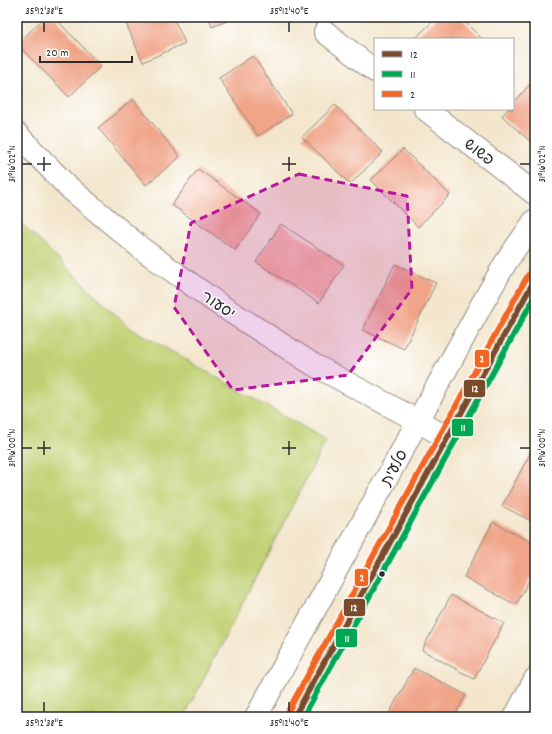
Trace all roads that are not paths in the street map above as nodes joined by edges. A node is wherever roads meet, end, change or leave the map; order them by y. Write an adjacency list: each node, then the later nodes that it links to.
1 (325, 32): 2 (street)
2 (374, 69)
3 (426, 110): 5 (street, פשוש)
4 (17, 134): 8 (street, יסעור)
5 (535, 194)
6 (535, 220): 8 (street, סלעית)
7 (535, 279): 9 (street, סלעית)
8 (418, 421): 9 (street, יסעור); 11 (street, סלעית)
9 (447, 438): 12 (street, סלעית)
10 (535, 679): 13 (street)
11 (262, 715)
12 (294, 717)
13 (515, 717)

